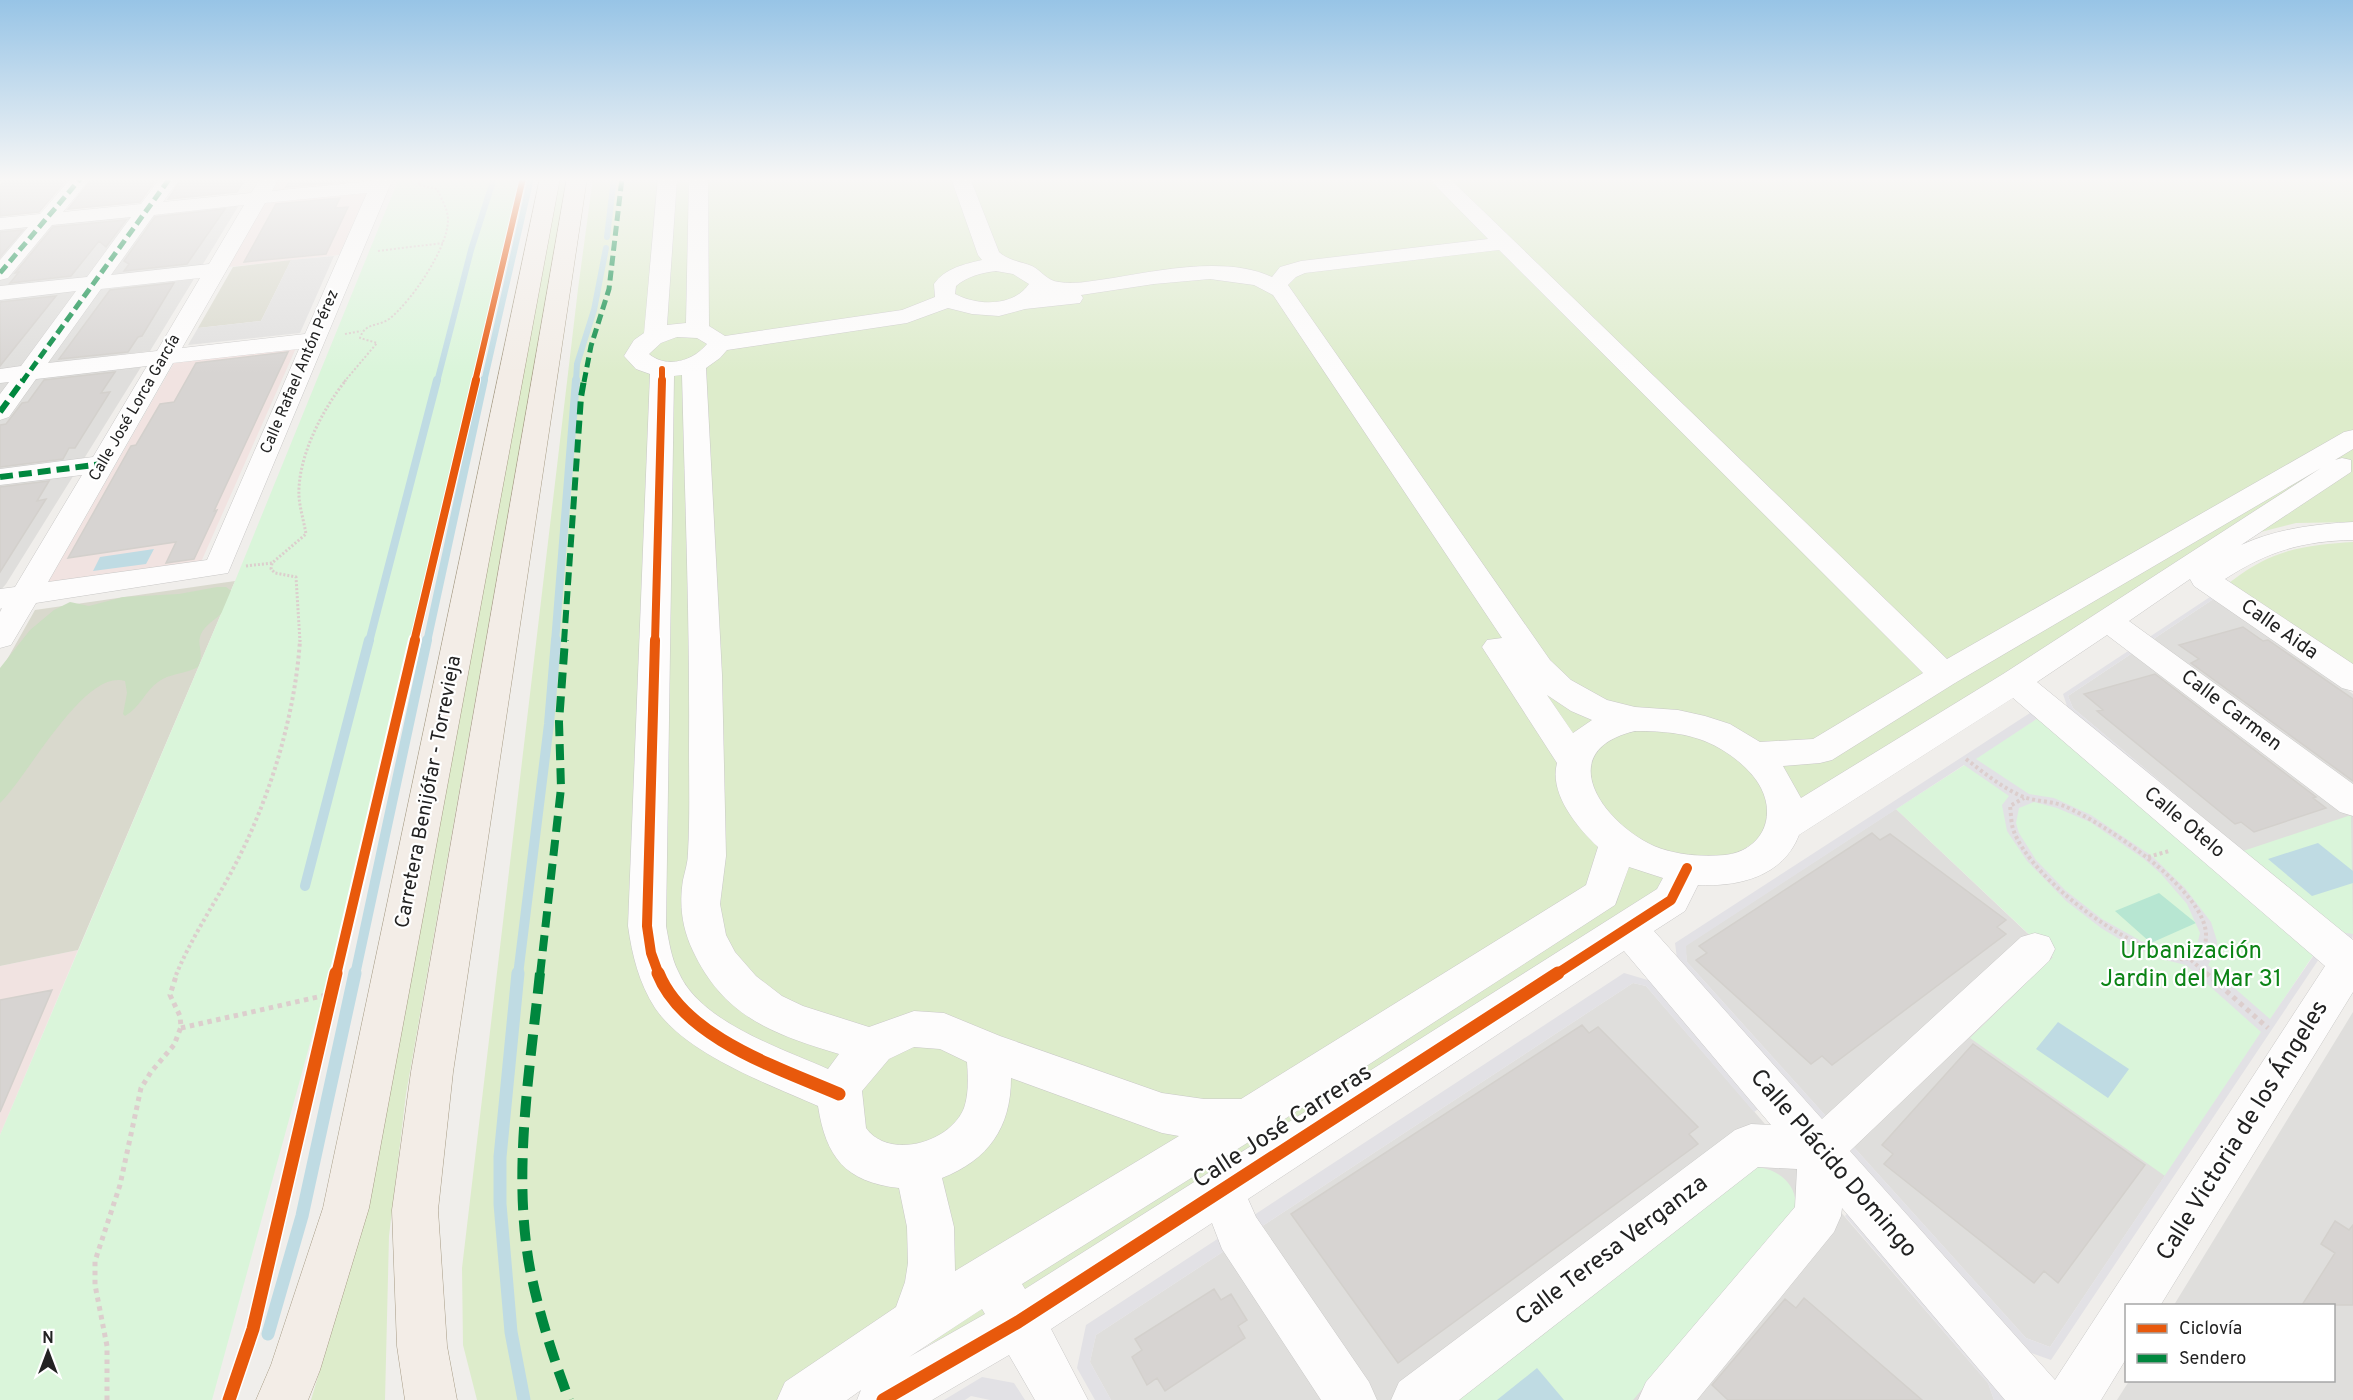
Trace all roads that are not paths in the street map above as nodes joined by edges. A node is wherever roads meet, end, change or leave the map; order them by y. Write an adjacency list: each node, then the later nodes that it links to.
1 (25, 243): 15 (street)
2 (122, 243): 17 (street)
3 (232, 243): 14 (street, Calle José Lorca García)
4 (355, 243): 24 (street, Calle Rafael Antón Pérez)
5 (537, 243): 64 (main road, Carretera Benijófar - Torrevieja)
6 (566, 243): 65 (main road)
7 (673, 243): 25 (street)
8 (698, 243): 23 (street)
9 (964, 243): 16 (street)
10 (985, 243): 13 (street)
11 (1501, 243): 19 (street)
12 (1504, 243): 38 (street)
13 (1010, 267): 16 (street); 18 (street)
14 (216, 270): 17 (street); 26 (street, Calle José Lorca García)
15 (0, 273)
16 (960, 273): 21 (street)
17 (94, 283): 20 (street); 27 (street)
18 (1040, 284): 19 (street); 22 (street)
19 (1276, 286): 41 (street)
20 (0, 293)
21 (948, 300): 22 (street); 25 (street)
22 (1020, 303): 43 (street)
23 (697, 330): 25 (street); 25 (street)
24 (314, 339): 26 (street); 35 (street, Calle Rafael Antón Pérez)
25 (683, 353): 51 (street); 53 (street)
26 (165, 357): 27 (street); 32 (street, Calle José Lorca García)
27 (29, 373): 28 (street); 29 (street)
28 (0, 376)
29 (0, 412)
30 (2353, 438): 38 (street)
31 (2353, 459): 36 (street)
32 (102, 464): 33 (street); 35 (street, Calle José Lorca García)
33 (0, 477)
34 (2353, 531): 39 (street, Calle Aida)
35 (13, 597): 37 (street, Calle José Lorca García)
36 (2107, 621): 40 (street); 44 (street, Calle Carmen)
37 (0, 638)
38 (1944, 675): 42 (street)
39 (2353, 680)
40 (2014, 682): 45 (street); 50 (street, Calle Otelo)
41 (1635, 718): 42 (street); 43 (street)
42 (1752, 754): 45 (street)
43 (1574, 761): 46 (street)
44 (2353, 803)
45 (1786, 825): 47 (street)
46 (1618, 842): 47 (street); 54 (street)
47 (1687, 868): 48 (street, Calle José Carreras)
48 (1628, 927): 55 (street, Calle Plácido Domingo); 57 (street, Calle José Carreras)
49 (2035, 949): 55 (street)
50 (2352, 962): 59 (street, Calle Victoria de los Ángeles)
51 (872, 1046): 52 (street); 53 (street)
52 (988, 1051): 54 (street); 56 (street)
53 (839, 1094): 56 (street)
54 (1247, 1119): 58 (street)
55 (1821, 1149): 69 (street, Calle Teresa Verganza); 70 (street); 71 (street, Calle Plácido Domingo)
56 (916, 1164): 62 (street)
57 (1221, 1190): 61 (street, Calle José Carreras); 68 (street)
58 (990, 1277): 61 (street); 62 (street)
59 (2133, 1304)
60 (2125, 1317): 72 (street)
61 (1018, 1322): 66 (street, Calle José Carreras); 67 (street)
62 (913, 1324): 63 (street)
63 (819, 1388)
64 (282, 1400)
65 (431, 1400)
66 (883, 1400)
67 (1062, 1400)
68 (1351, 1400)
69 (1417, 1400)
70 (1664, 1400)
71 (2039, 1400)
72 (2072, 1400)

